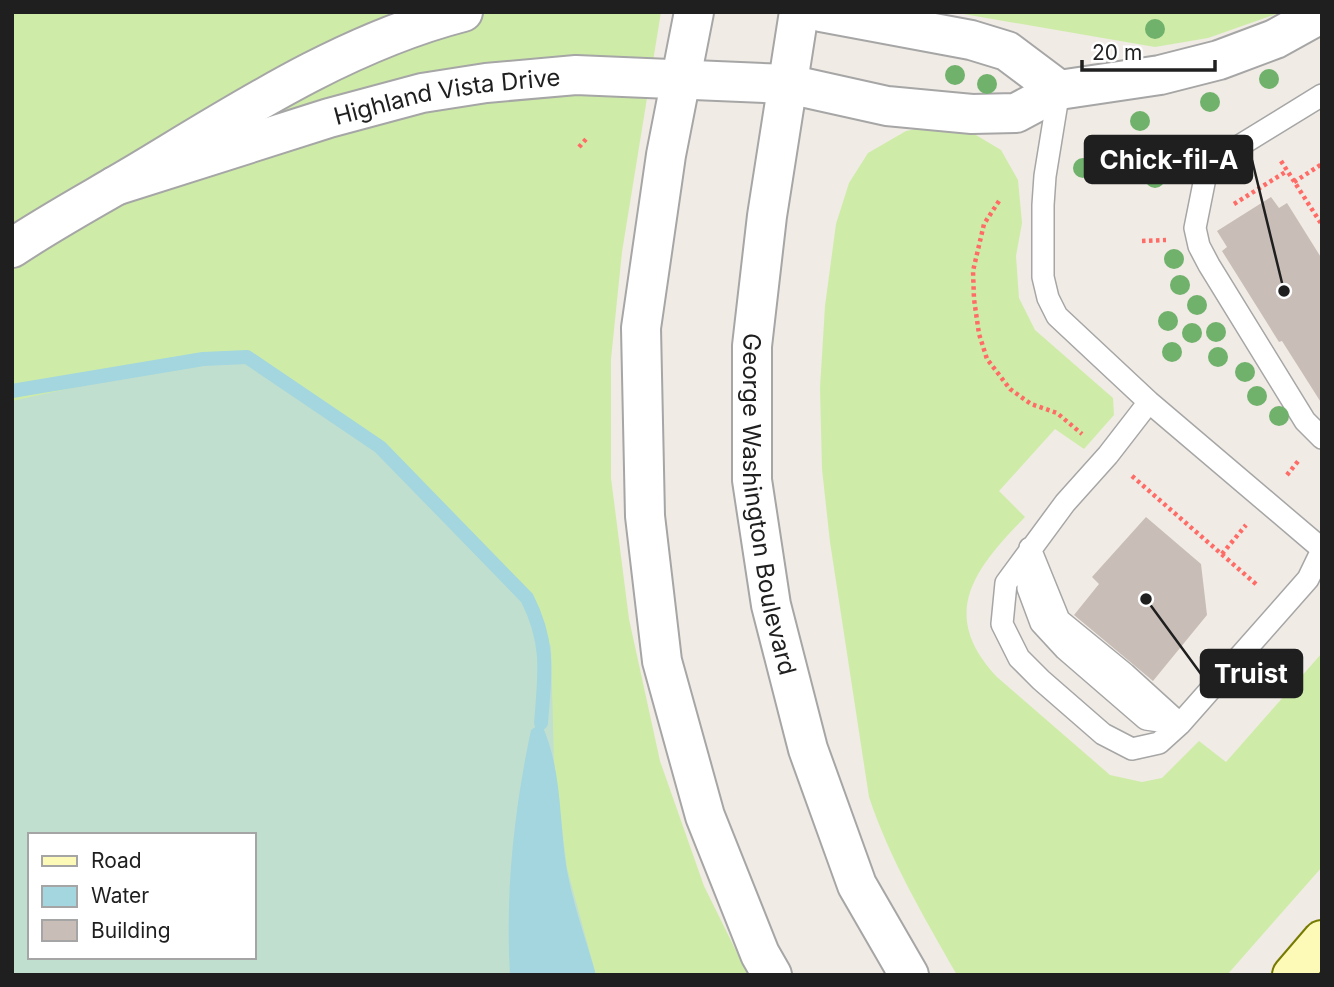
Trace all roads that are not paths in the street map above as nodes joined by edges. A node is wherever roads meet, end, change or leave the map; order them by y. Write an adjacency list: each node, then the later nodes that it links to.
1 (463, 12): 10 (street, Highland Vista Drive)
2 (694, 12): 6 (street)
3 (799, 12): 7 (street, George Washington Boulevard)
4 (821, 12): 8 (street)
5 (1322, 13): 8 (street, Highland Vista Drive)
6 (681, 78): 7 (street, Highland Vista Drive); 10 (street, Highland Vista Drive); 18 (street)
7 (789, 84): 8 (street, Highland Vista Drive); 19 (street, George Washington Boulevard)
8 (1059, 90): 12 (lane)
9 (1322, 95): 13 (lane)
10 (116, 186): 11 (street, Highland Vista Drive)
11 (12, 248)
12 (1149, 402): 14 (lane); 15 (lane)
13 (1322, 438)
14 (1030, 548): 16 (lane); 16 (lane)
15 (1322, 549): 16 (lane)
16 (1180, 724)
17 (1322, 940): 20 (main road)
18 (772, 975)
19 (909, 975)
20 (1292, 975)

